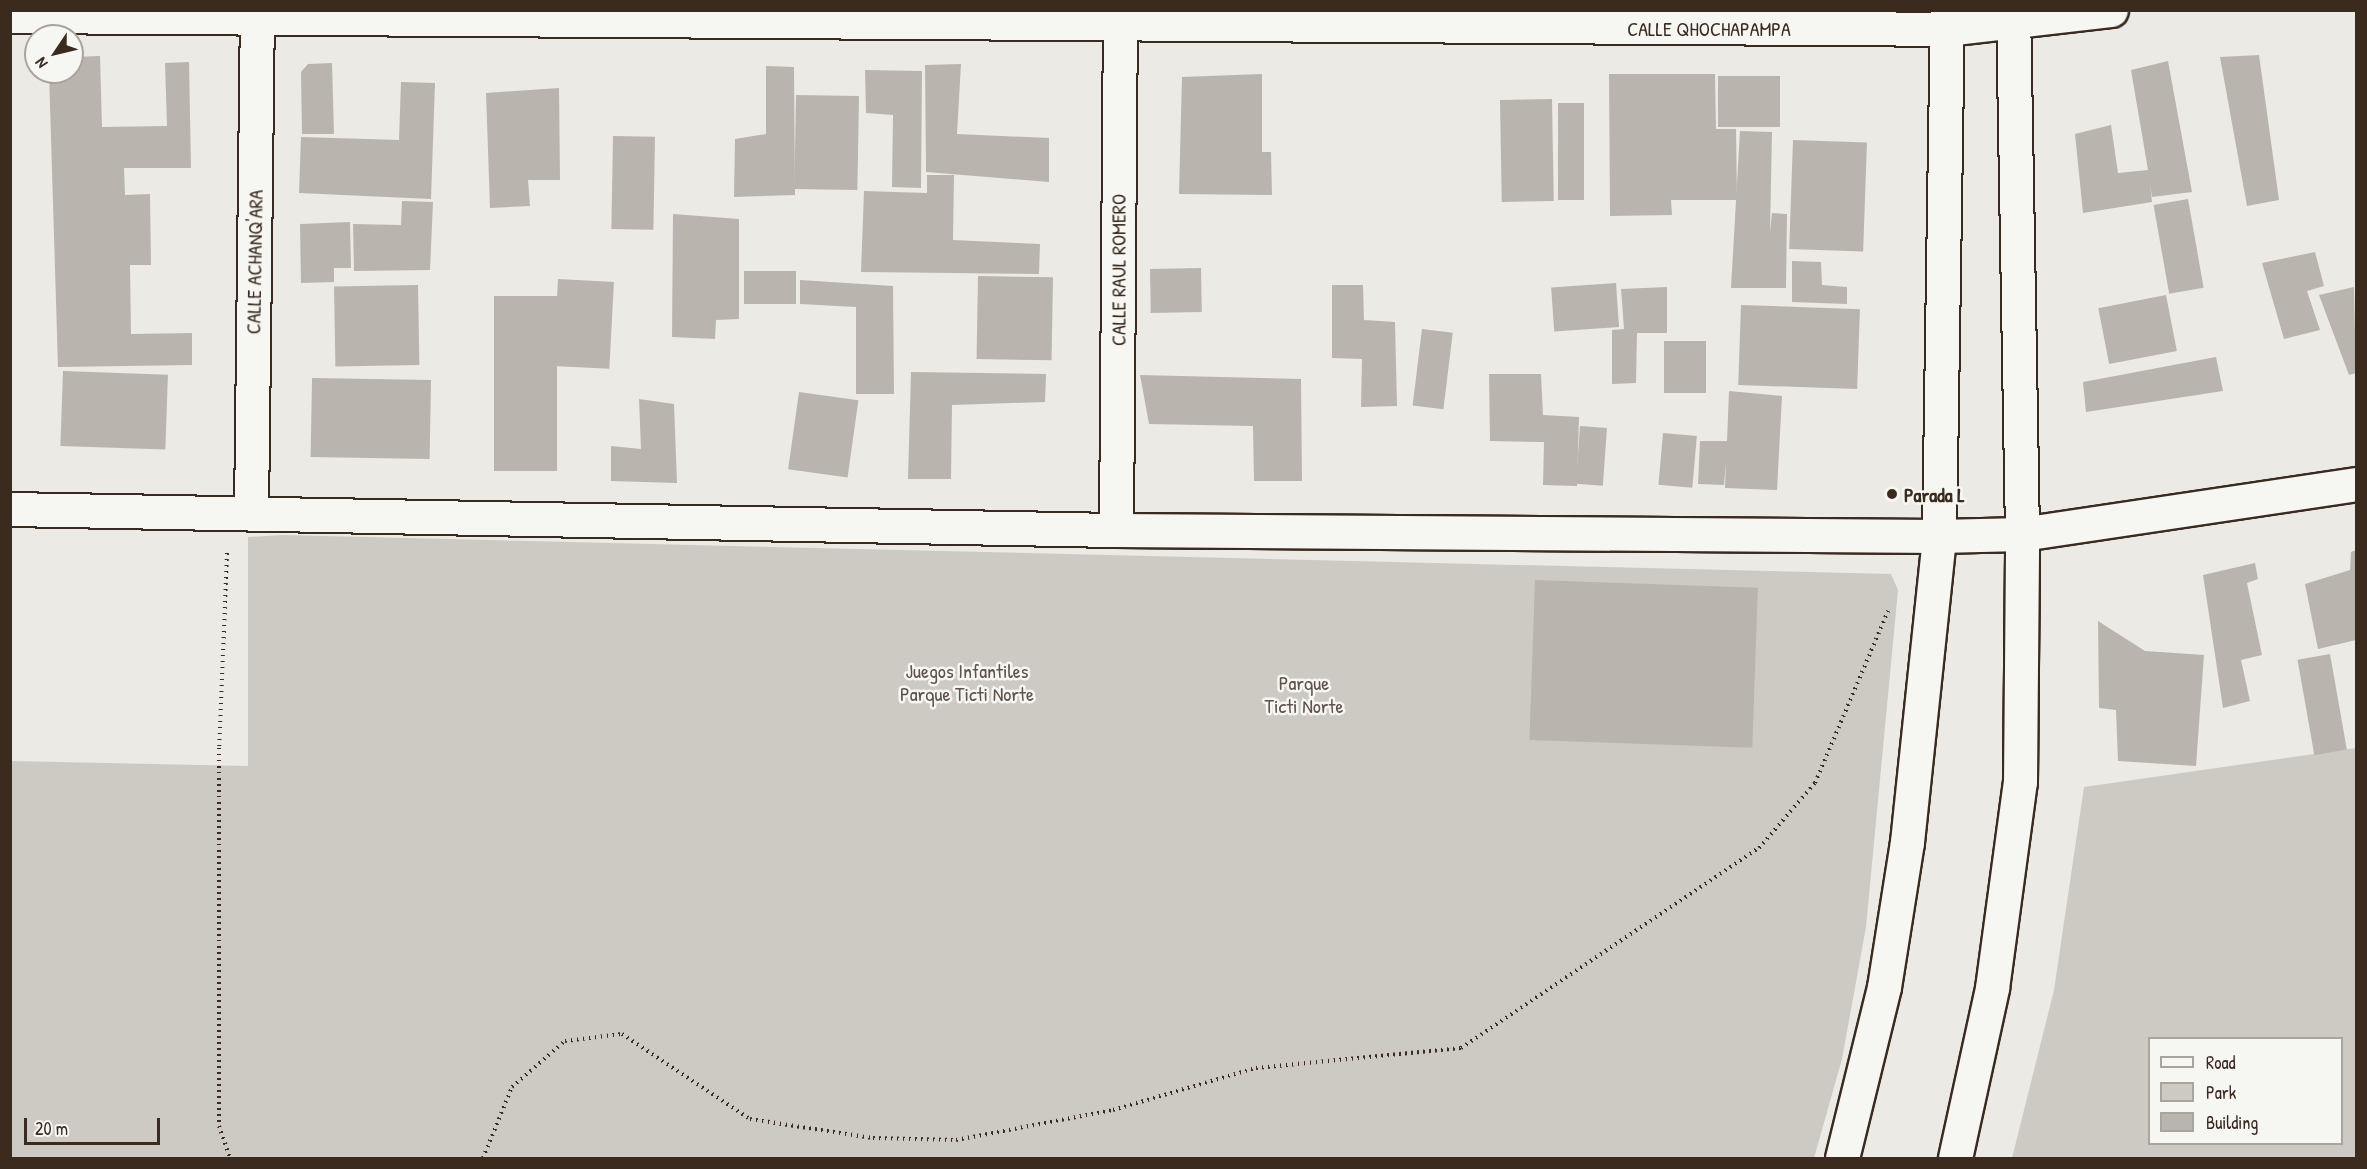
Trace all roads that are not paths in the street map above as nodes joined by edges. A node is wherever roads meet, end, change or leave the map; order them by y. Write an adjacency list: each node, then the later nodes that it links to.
1 (2111, 10): 5 (street, CALLE QHOCHAPAMPA)
2 (257, 15): 3 (street, CALLE QHOCHAPAMPA); 4 (street, CALLE QHOCHAPAMPA); 9 (street, CALLE ACHANQ'ARA)
3 (10, 16)
4 (1120, 18): 6 (street, CALLE QHOCHAPAMPA); 10 (street, CALLE RAUL ROMERO)
5 (2013, 18): 6 (street, CALLE QHOCHAPAMPA); 11 (street)
6 (1947, 20): 12 (street)
7 (2356, 484): 11 (street)
8 (10, 509): 9 (street)
9 (240, 514): 10 (street)
10 (1116, 530): 12 (street)
11 (2022, 534): 12 (street); 14 (street)
12 (1939, 536): 13 (street)
13 (1842, 1158)
14 (1956, 1158)

